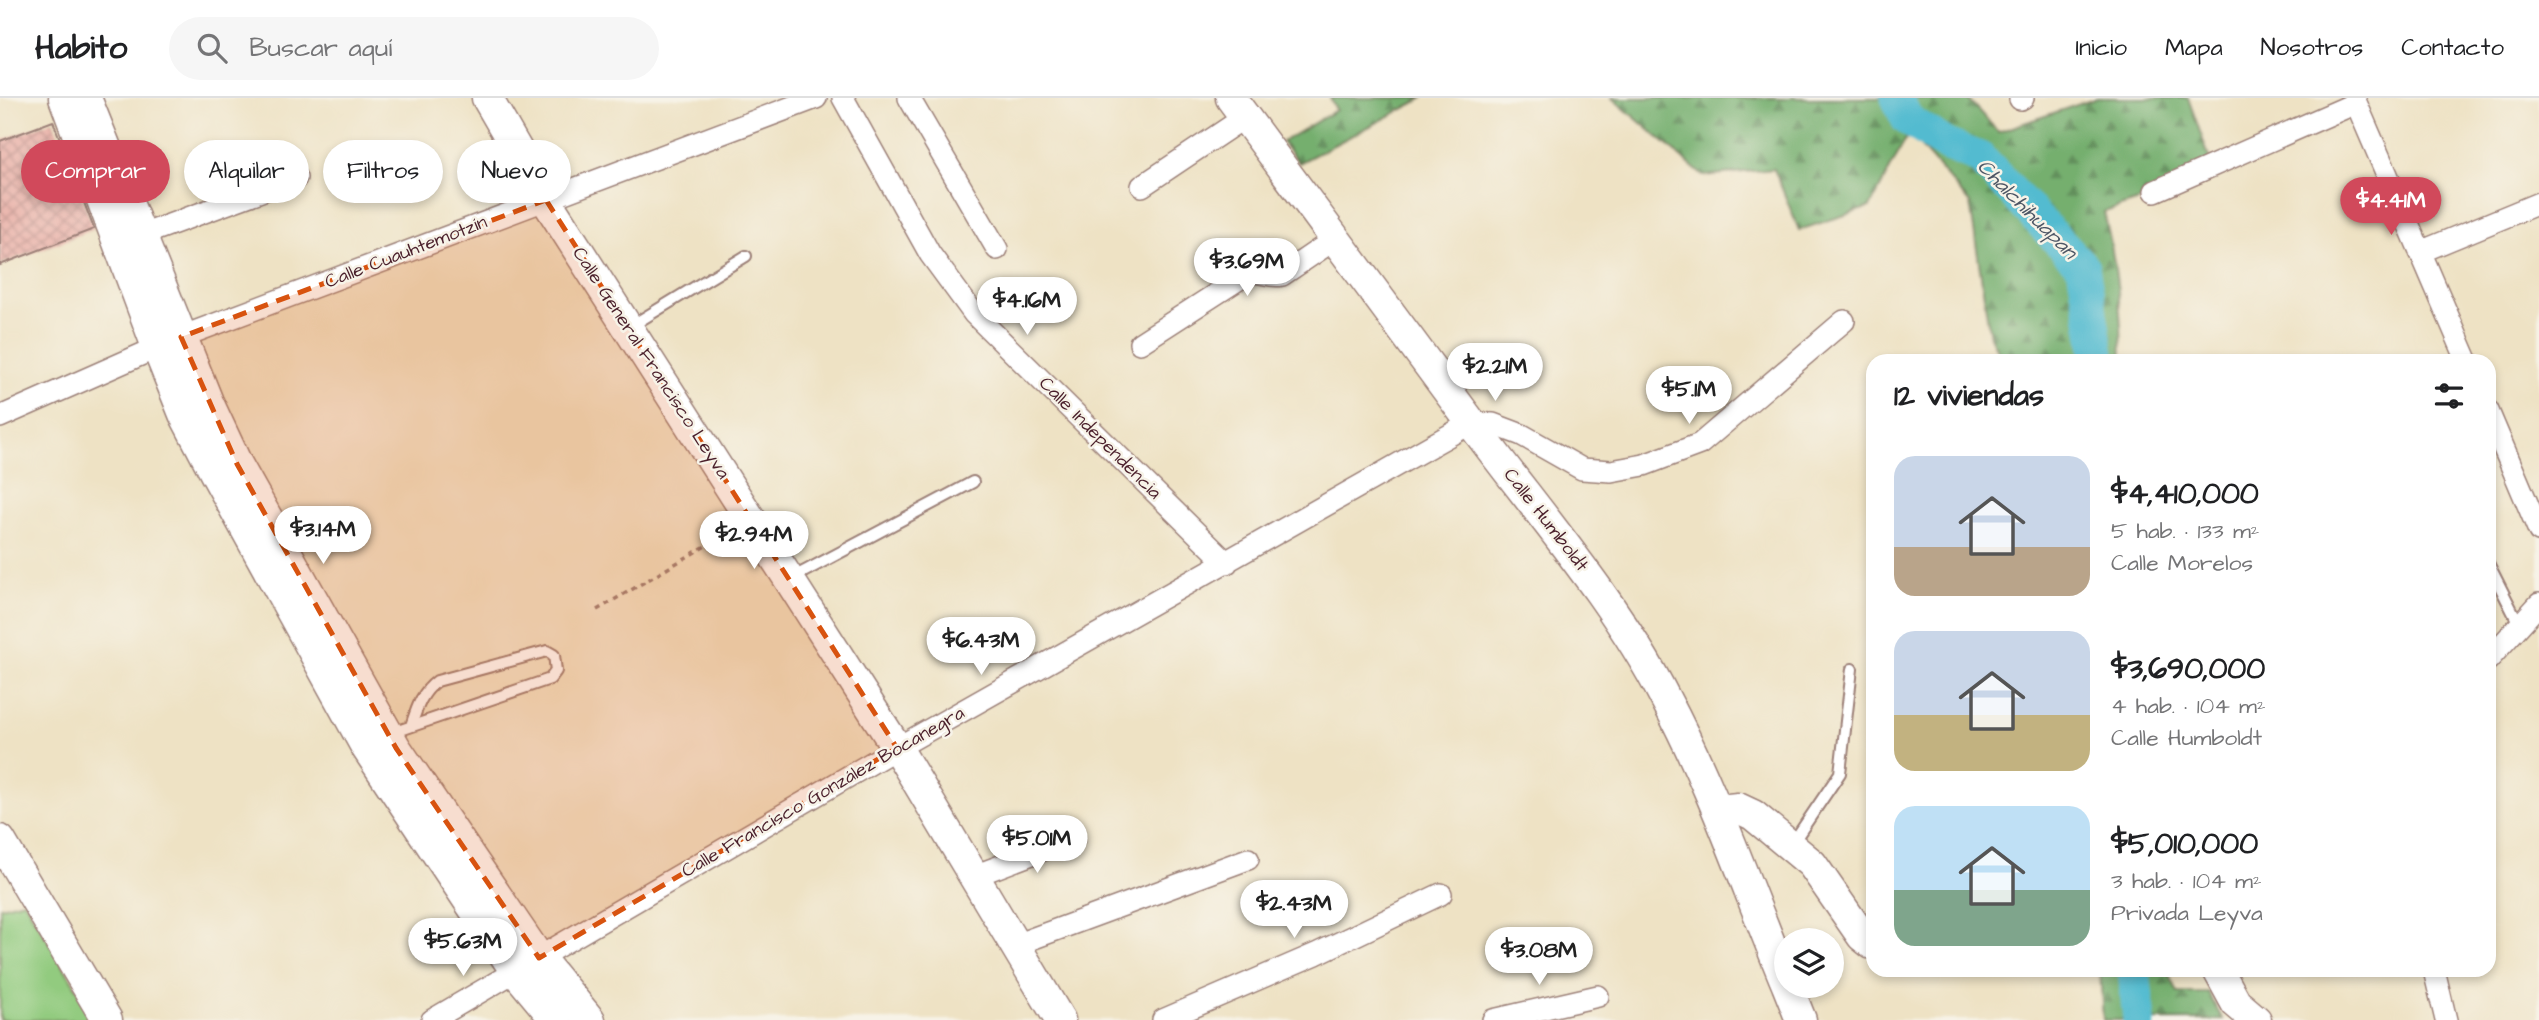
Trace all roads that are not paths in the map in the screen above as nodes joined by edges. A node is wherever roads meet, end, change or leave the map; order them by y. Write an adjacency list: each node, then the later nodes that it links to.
1 (64, 98): 24 (street)
2 (86, 98): 17 (street)
3 (488, 98): 9 (street, Calle General Francisco Leyva)
4 (816, 98): 11 (street, Calle Cuauhtemotzín)
5 (843, 98): 32 (street, Calle Independencia)
6 (909, 98): 19 (street)
7 (2355, 101): 12 (street); 20 (street)
8 (1238, 107): 10 (street); 18 (street, Calle Humboldt)
9 (512, 140)
10 (1142, 186)
11 (571, 191)
12 (2155, 191)
13 (228, 203): 17 (street)
14 (538, 203): 24 (street, Calle Cuauhtemotzín)
15 (548, 203): 23 (street, Calle General Francisco Leyva)
16 (2539, 203): 20 (street)
17 (142, 235): 24 (street)
18 (1335, 239): 25 (street); 28 (street, Calle Humboldt)
19 (997, 250)
20 (2420, 252): 26 (street)
21 (746, 256): 23 (lane)
22 (1844, 321): 28 (street)
23 (628, 327): 33 (street, Calle General Francisco Leyva)
24 (169, 342): 27 (street, Calle Cuauhtemotzín); 39 (street); 51 (street)
25 (1140, 343)
26 (2464, 354)
27 (0, 416)
28 (1471, 423): 32 (street, Calle Francisco González Bocanegra); 41 (street, Calle Humboldt)
29 (2496, 430): 31 (street)
30 (973, 482): 33 (lane)
31 (2539, 531)
32 (1227, 563): 40 (street, Calle Francisco González Bocanegra)
33 (790, 579): 40 (street, Calle General Francisco Leyva)
34 (2496, 579): 36 (lane)
35 (2539, 604): 36 (street)
36 (2520, 626): 37 (street)
37 (2496, 652)
38 (1852, 669): 44 (lane)
39 (400, 730): 39 (lane); 51 (street)
40 (897, 748): 46 (street, Calle General Francisco Leyva); 51 (street, Calle Francisco González Bocanegra)
41 (1719, 810): 44 (street); 50 (street, Calle Humboldt)
42 (1074, 838): 46 (street)
43 (0, 840): 56 (street)
44 (1790, 846): 48 (street)
45 (1248, 859): 49 (street)
46 (974, 876): 49 (street, Calle General Francisco Leyva)
47 (1441, 894): 61 (street)
48 (1866, 939)
49 (1015, 946): 60 (street, Calle General Francisco Leyva)
50 (1774, 952)
51 (527, 965): 57 (street, Calle Francisco González Bocanegra); 58 (street); 59 (street)
52 (2222, 977): 64 (street)
53 (2436, 977): 65 (street)
54 (1598, 996): 62 (street)
55 (1792, 998): 63 (street, Calle Humboldt)
56 (107, 1020)
57 (432, 1020)
58 (556, 1020)
59 (590, 1020)
60 (1060, 1020)
61 (1163, 1020)
62 (1493, 1020)
63 (1801, 1020)
64 (2256, 1020)
65 (2446, 1020)

